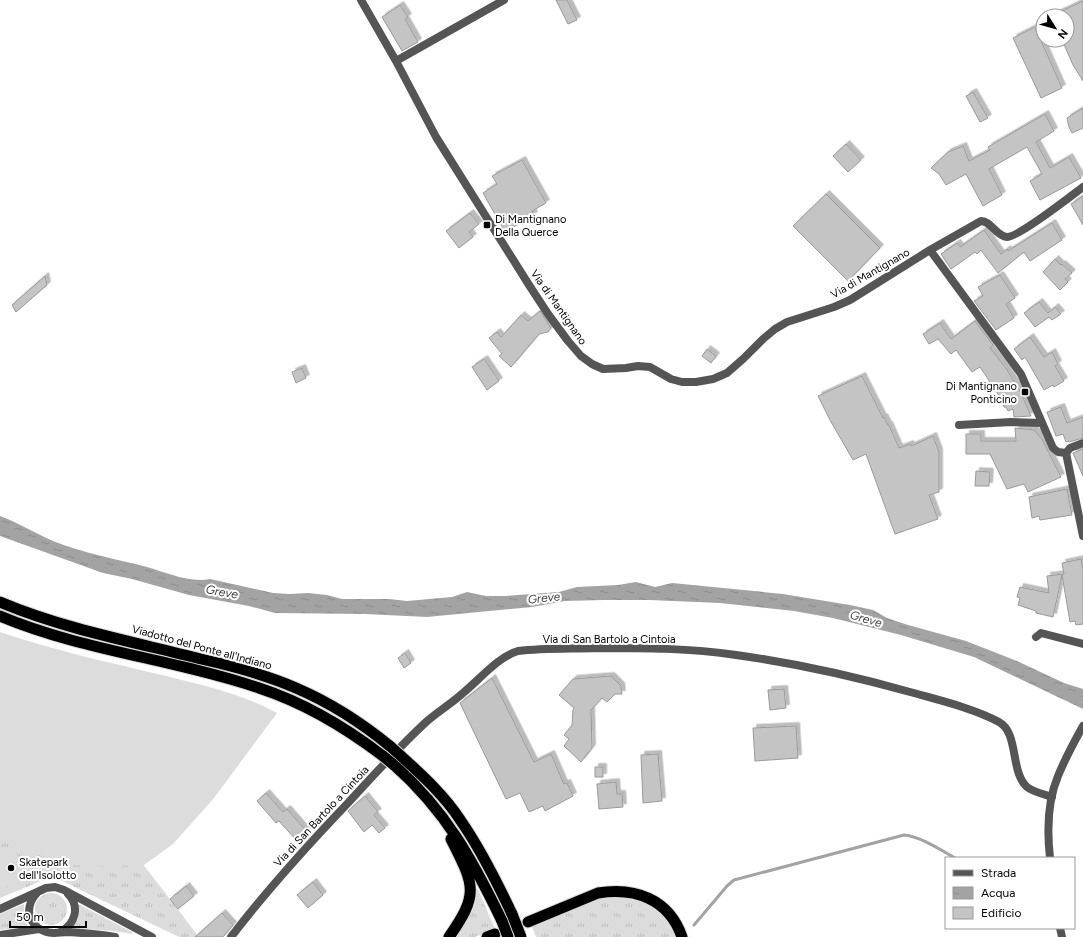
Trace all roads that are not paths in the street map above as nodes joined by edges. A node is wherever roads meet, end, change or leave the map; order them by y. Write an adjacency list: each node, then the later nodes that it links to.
1 (361, 0): 3 (street, Via di Mantignano)
2 (504, 0): 3 (street)
3 (396, 61): 5 (street, Via di Mantignano)
4 (1083, 187): 5 (street, Via di Mantignano)
5 (930, 250): 6 (street)
6 (1042, 423): 7 (street); 9 (street)
7 (959, 425)
8 (1083, 443): 9 (street)
9 (1066, 453): 10 (street)
10 (1083, 536)
11 (0, 602): 32 (highway, Viadotto del Ponte all'Indiano, bridge)
12 (0, 616): 16 (highway)
13 (1036, 636): 14 (street)
14 (1083, 644)
15 (1083, 726): 17 (street)
16 (383, 761): 17 (street, Via di San Bartolo a Cintoia); 18 (highway, bridge); 30 (street, Via di San Bartolo a Cintoia)
17 (1052, 797): 19 (street)
18 (437, 810): 27 (highway); 31 (highway, bridge)
19 (1050, 857)
20 (38, 892): 21 (street); 22 (street); 24 (street)
21 (67, 893): 25 (street); 29 (street)
22 (0, 909)
23 (528, 922): 33 (highway)
24 (39, 929): 25 (street); 26 (street)
25 (59, 932): 28 (street)
26 (0, 935)
27 (448, 935)
28 (115, 937)
29 (152, 937)
30 (231, 937)
31 (508, 937)
32 (521, 937)
33 (682, 937)

